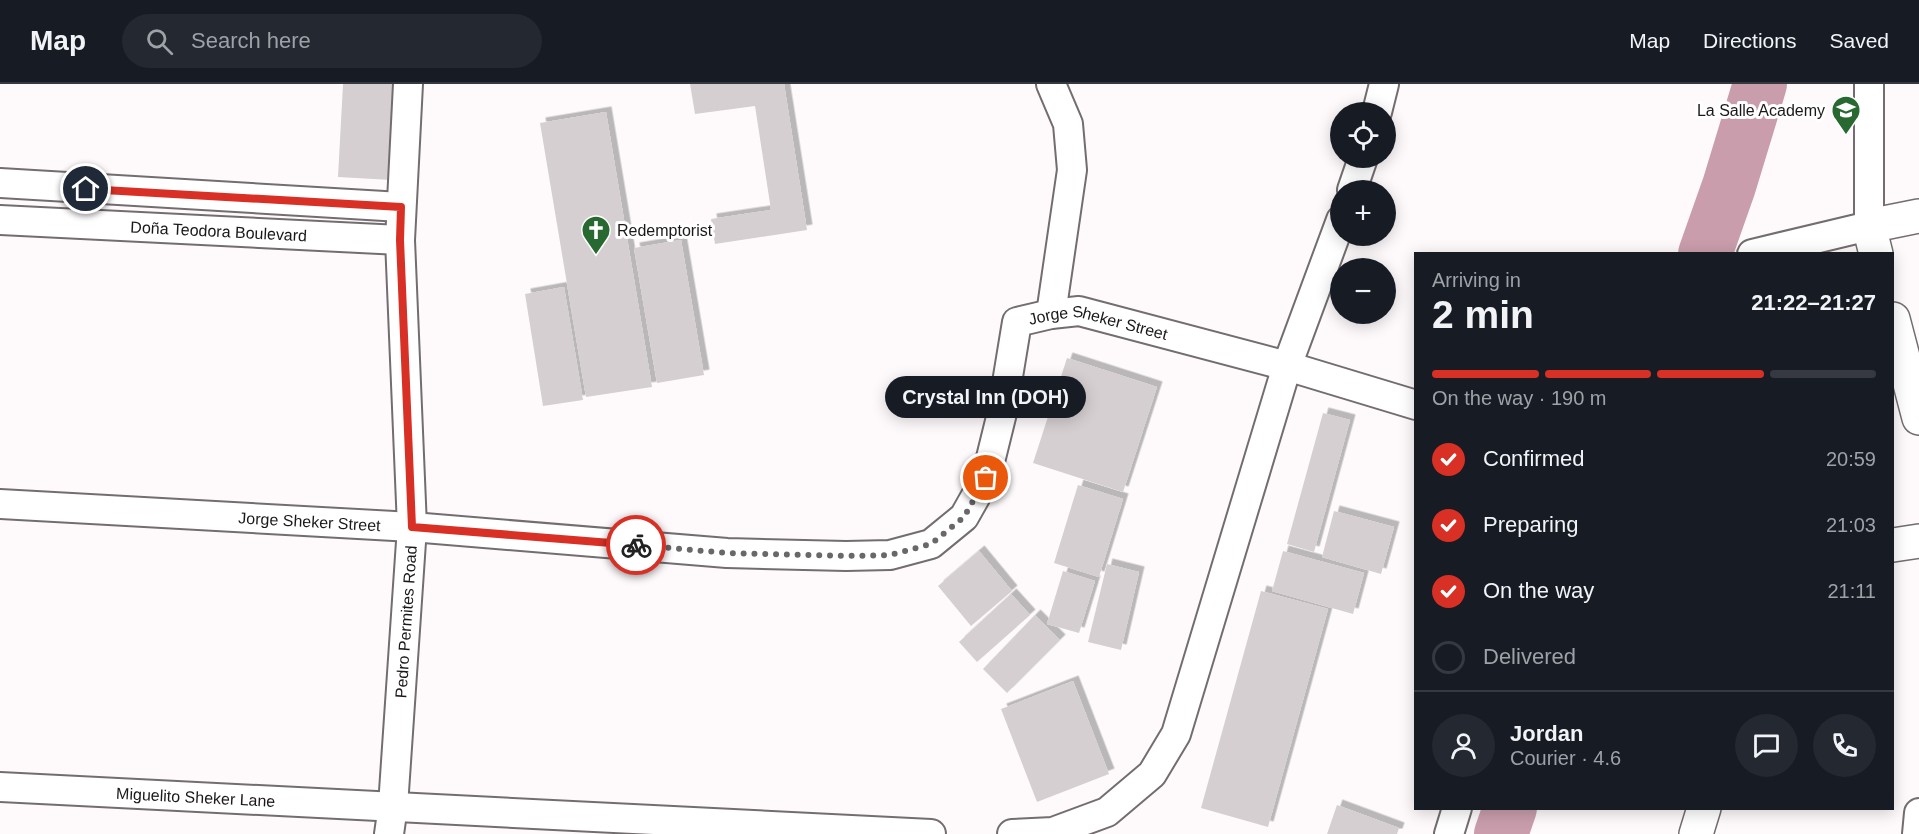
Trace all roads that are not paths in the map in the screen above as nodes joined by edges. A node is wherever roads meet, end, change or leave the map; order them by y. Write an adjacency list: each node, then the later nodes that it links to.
1 (408, 84): 7 (street, Pedro Permites Road)
2 (1051, 84): 14 (street)
3 (1384, 84): 5 (street)
4 (1869, 84): 11 (street)
5 (1380, 102)
6 (0, 183): 7 (street, Doña Teodora Boulevard)
7 (401, 207): 10 (street, Pedro Permites Road)
8 (1919, 216): 11 (street)
9 (0, 220): 10 (street, Doña Teodora Boulevard)
10 (400, 240): 20 (street, Pedro Permites Road)
11 (1872, 240): 13 (street)
12 (1331, 246): 16 (street)
13 (1760, 252)
14 (1051, 314): 16 (street, Jorge Sheker Street); 20 (street, Jorge Sheker Street)
15 (1894, 323): 18 (street)
16 (1287, 366): 17 (street, Jorge Sheker Street); 30 (street)
17 (1414, 404)
18 (1919, 418)
19 (0, 504): 20 (street, Jorge Sheker Street)
20 (412, 527): 24 (street, Pedro Permites Road)
21 (1919, 541): 22 (street)
22 (1894, 545)
23 (0, 787): 24 (street, Miguelito Sheker Lane)
24 (393, 806): 28 (street, Pedro Permites Road); 29 (street, Miguelito Sheker Lane)
25 (1456, 810): 31 (street)
26 (1703, 810): 32 (street)
27 (1919, 813): 33 (street)
28 (389, 834)
29 (931, 834)
30 (1012, 834)
31 (1449, 834)
32 (1696, 834)
33 (1917, 834)

